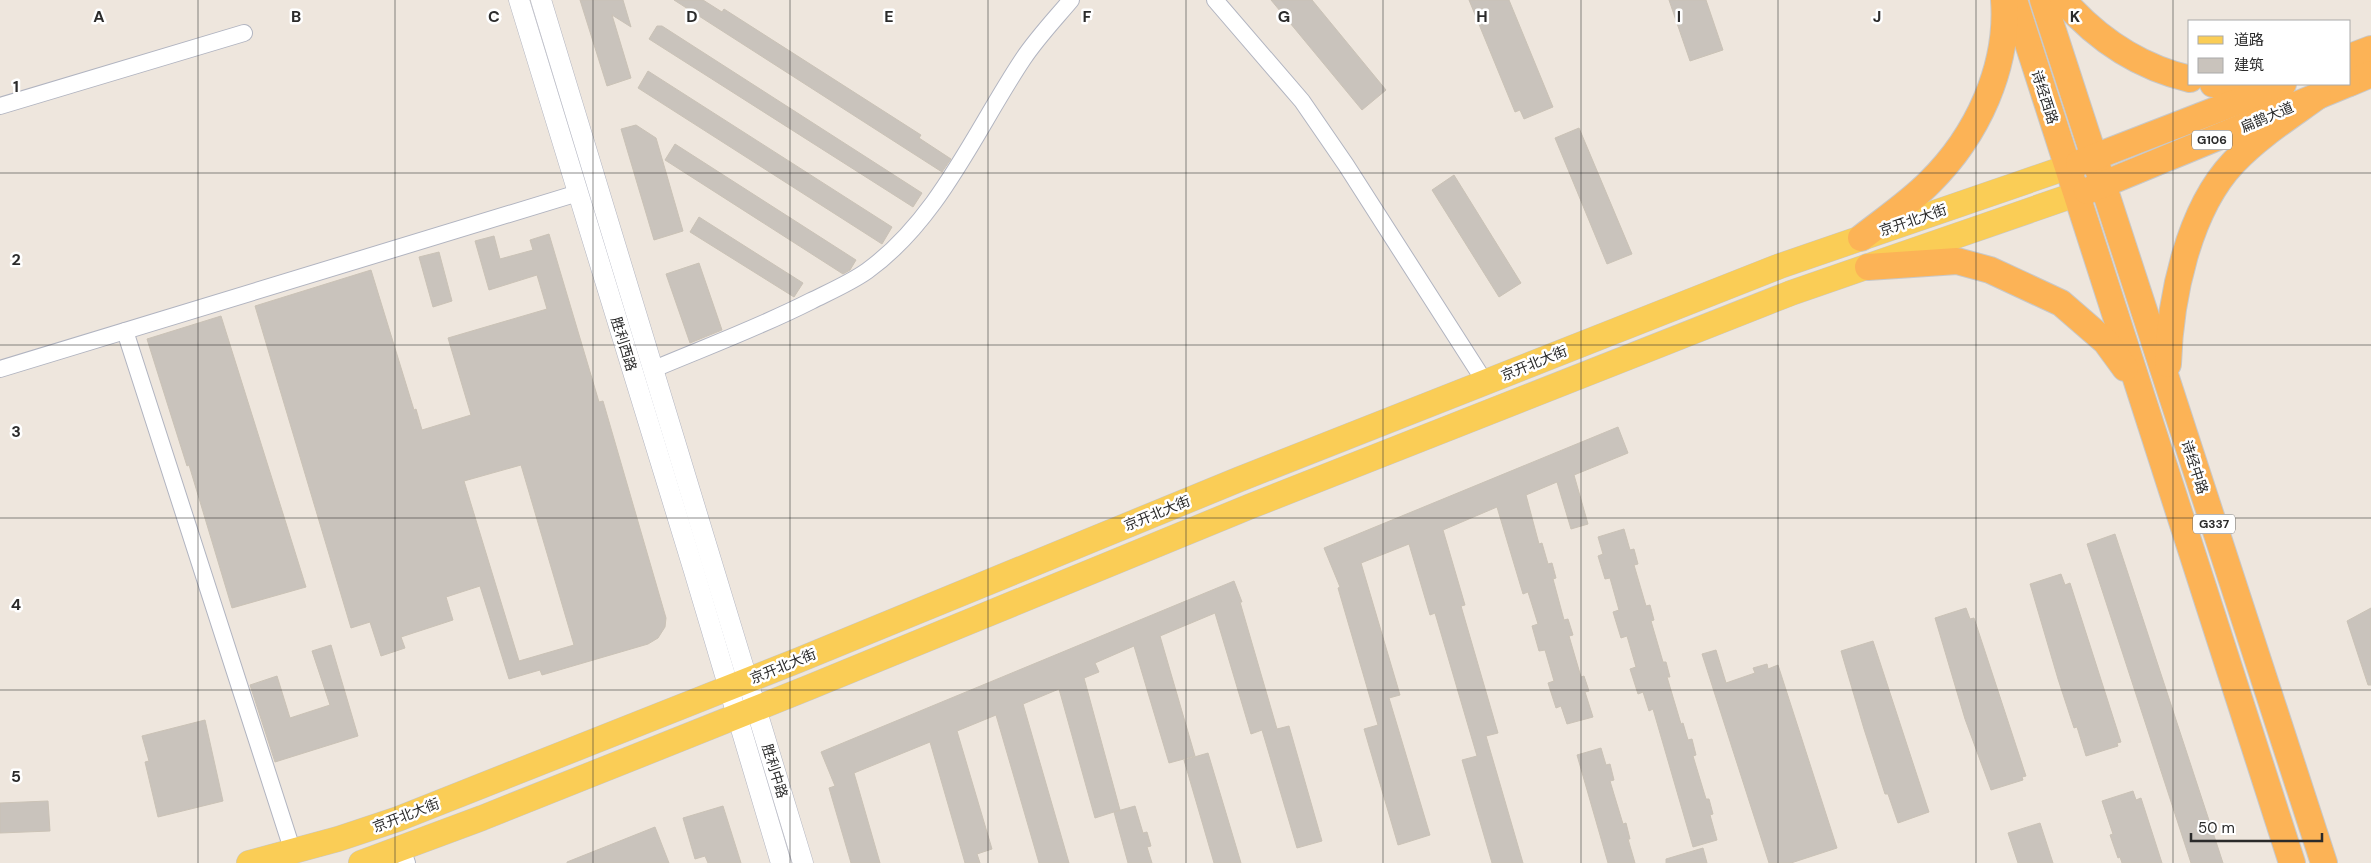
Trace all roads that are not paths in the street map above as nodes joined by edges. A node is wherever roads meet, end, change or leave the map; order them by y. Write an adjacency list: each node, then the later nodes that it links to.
1 (519, 0): 22 (street, 胜利西路)
2 (541, 0): 28 (street, 胜利西路)
3 (1071, 0): 28 (street)
4 (1215, 0): 29 (street)
5 (2004, 0): 24 (highway)
6 (2014, 0): 20 (highway, 诗经西路)
7 (2044, 0): 19 (highway, 诗经西路)
8 (2063, 0): 13 (highway)
9 (244, 33): 18 (street)
10 (2371, 49): 11 (highway)
11 (2351, 58)
12 (2371, 74): 14 (highway, 扁鹊大道 / G106)
13 (2188, 79)
14 (2351, 82)
15 (2280, 85): 19 (highway, 扁鹊大道 / G106)
16 (2343, 85): 17 (highway, 扁鹊大道 / G106)
17 (2318, 96): 21 (highway, 扁鹊大道 / G106); 30 (highway)
18 (0, 106)
19 (2095, 157): 20 (highway, 扁鹊大道 / G106); 21 (highway, 诗经西路)
20 (2068, 167): 23 (highway, 诗经西路); 24 (main road, 京开北大街)
21 (2104, 184): 23 (highway, 扁鹊大道 / G106); 30 (highway, 诗经中路 / G337)
22 (578, 193): 26 (street); 32 (street, 胜利西路)
23 (2076, 194): 25 (main road); 31 (highway, 诗经中路 / G337)
24 (1861, 238): 29 (main road, 京开北大街)
25 (1868, 267): 31 (highway); 33 (main road)
26 (125, 331): 27 (street); 34 (street)
27 (0, 369)
28 (654, 369): 32 (street, 胜利西路)
29 (1485, 382): 32 (main road, 京开北大街)
30 (2168, 382): 41 (highway, 诗经中路 / G337)
31 (2141, 393): 40 (highway, 诗经中路 / G337)
32 (738, 684): 33 (street, 胜利中路); 34 (main road, 京开北大街)
33 (747, 712): 35 (main road); 38 (street, 胜利中路); 39 (street, 胜利中路)
34 (293, 852): 36 (main road, 京开北大街)
35 (404, 856): 37 (main road)
36 (249, 863)
37 (361, 863)
38 (781, 863)
39 (802, 863)
40 (2292, 863)
41 (2324, 863)

